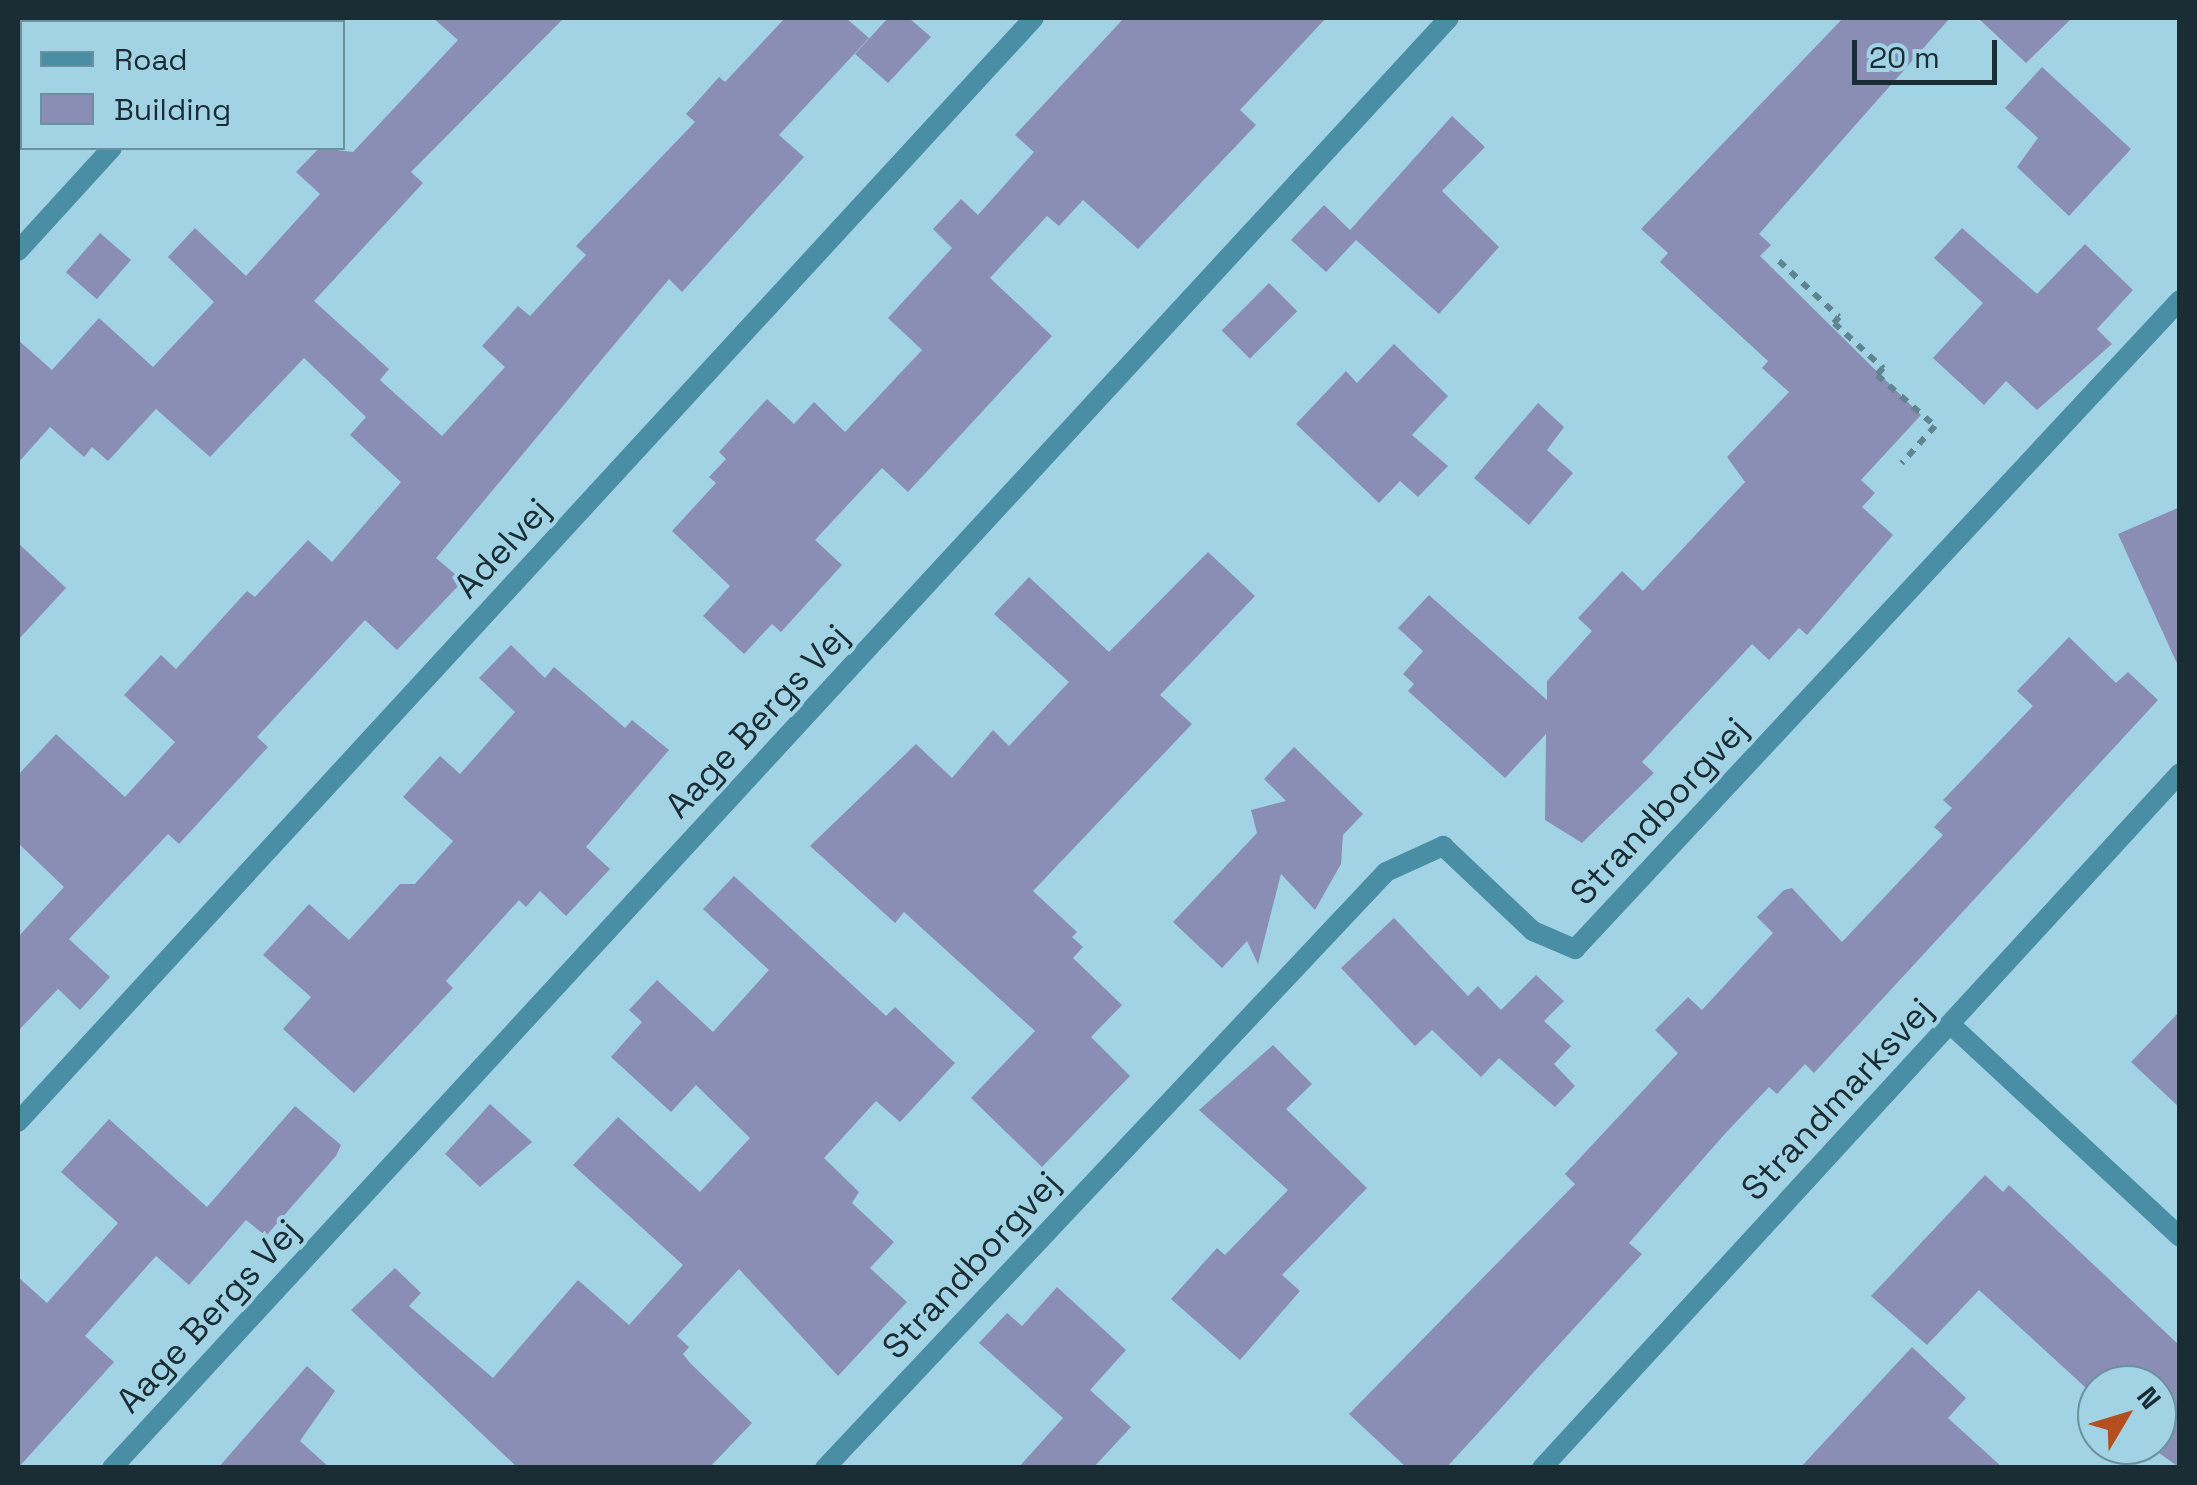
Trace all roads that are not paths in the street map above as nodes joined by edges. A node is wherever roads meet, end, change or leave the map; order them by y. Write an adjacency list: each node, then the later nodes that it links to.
1 (1034, 18): 8 (street, Adelvej)
2 (1448, 18): 10 (street, Aage Bergs Vej)
3 (110, 150): 4 (street)
4 (18, 250)
5 (2180, 300): 11 (street, Strandborgvej)
6 (2180, 773): 7 (street, Strandmarksvej)
7 (1950, 1024): 9 (street); 12 (street, Strandmarksvej)
8 (18, 1122)
9 (2180, 1238)
10 (112, 1468)
11 (825, 1468)
12 (1542, 1468)

